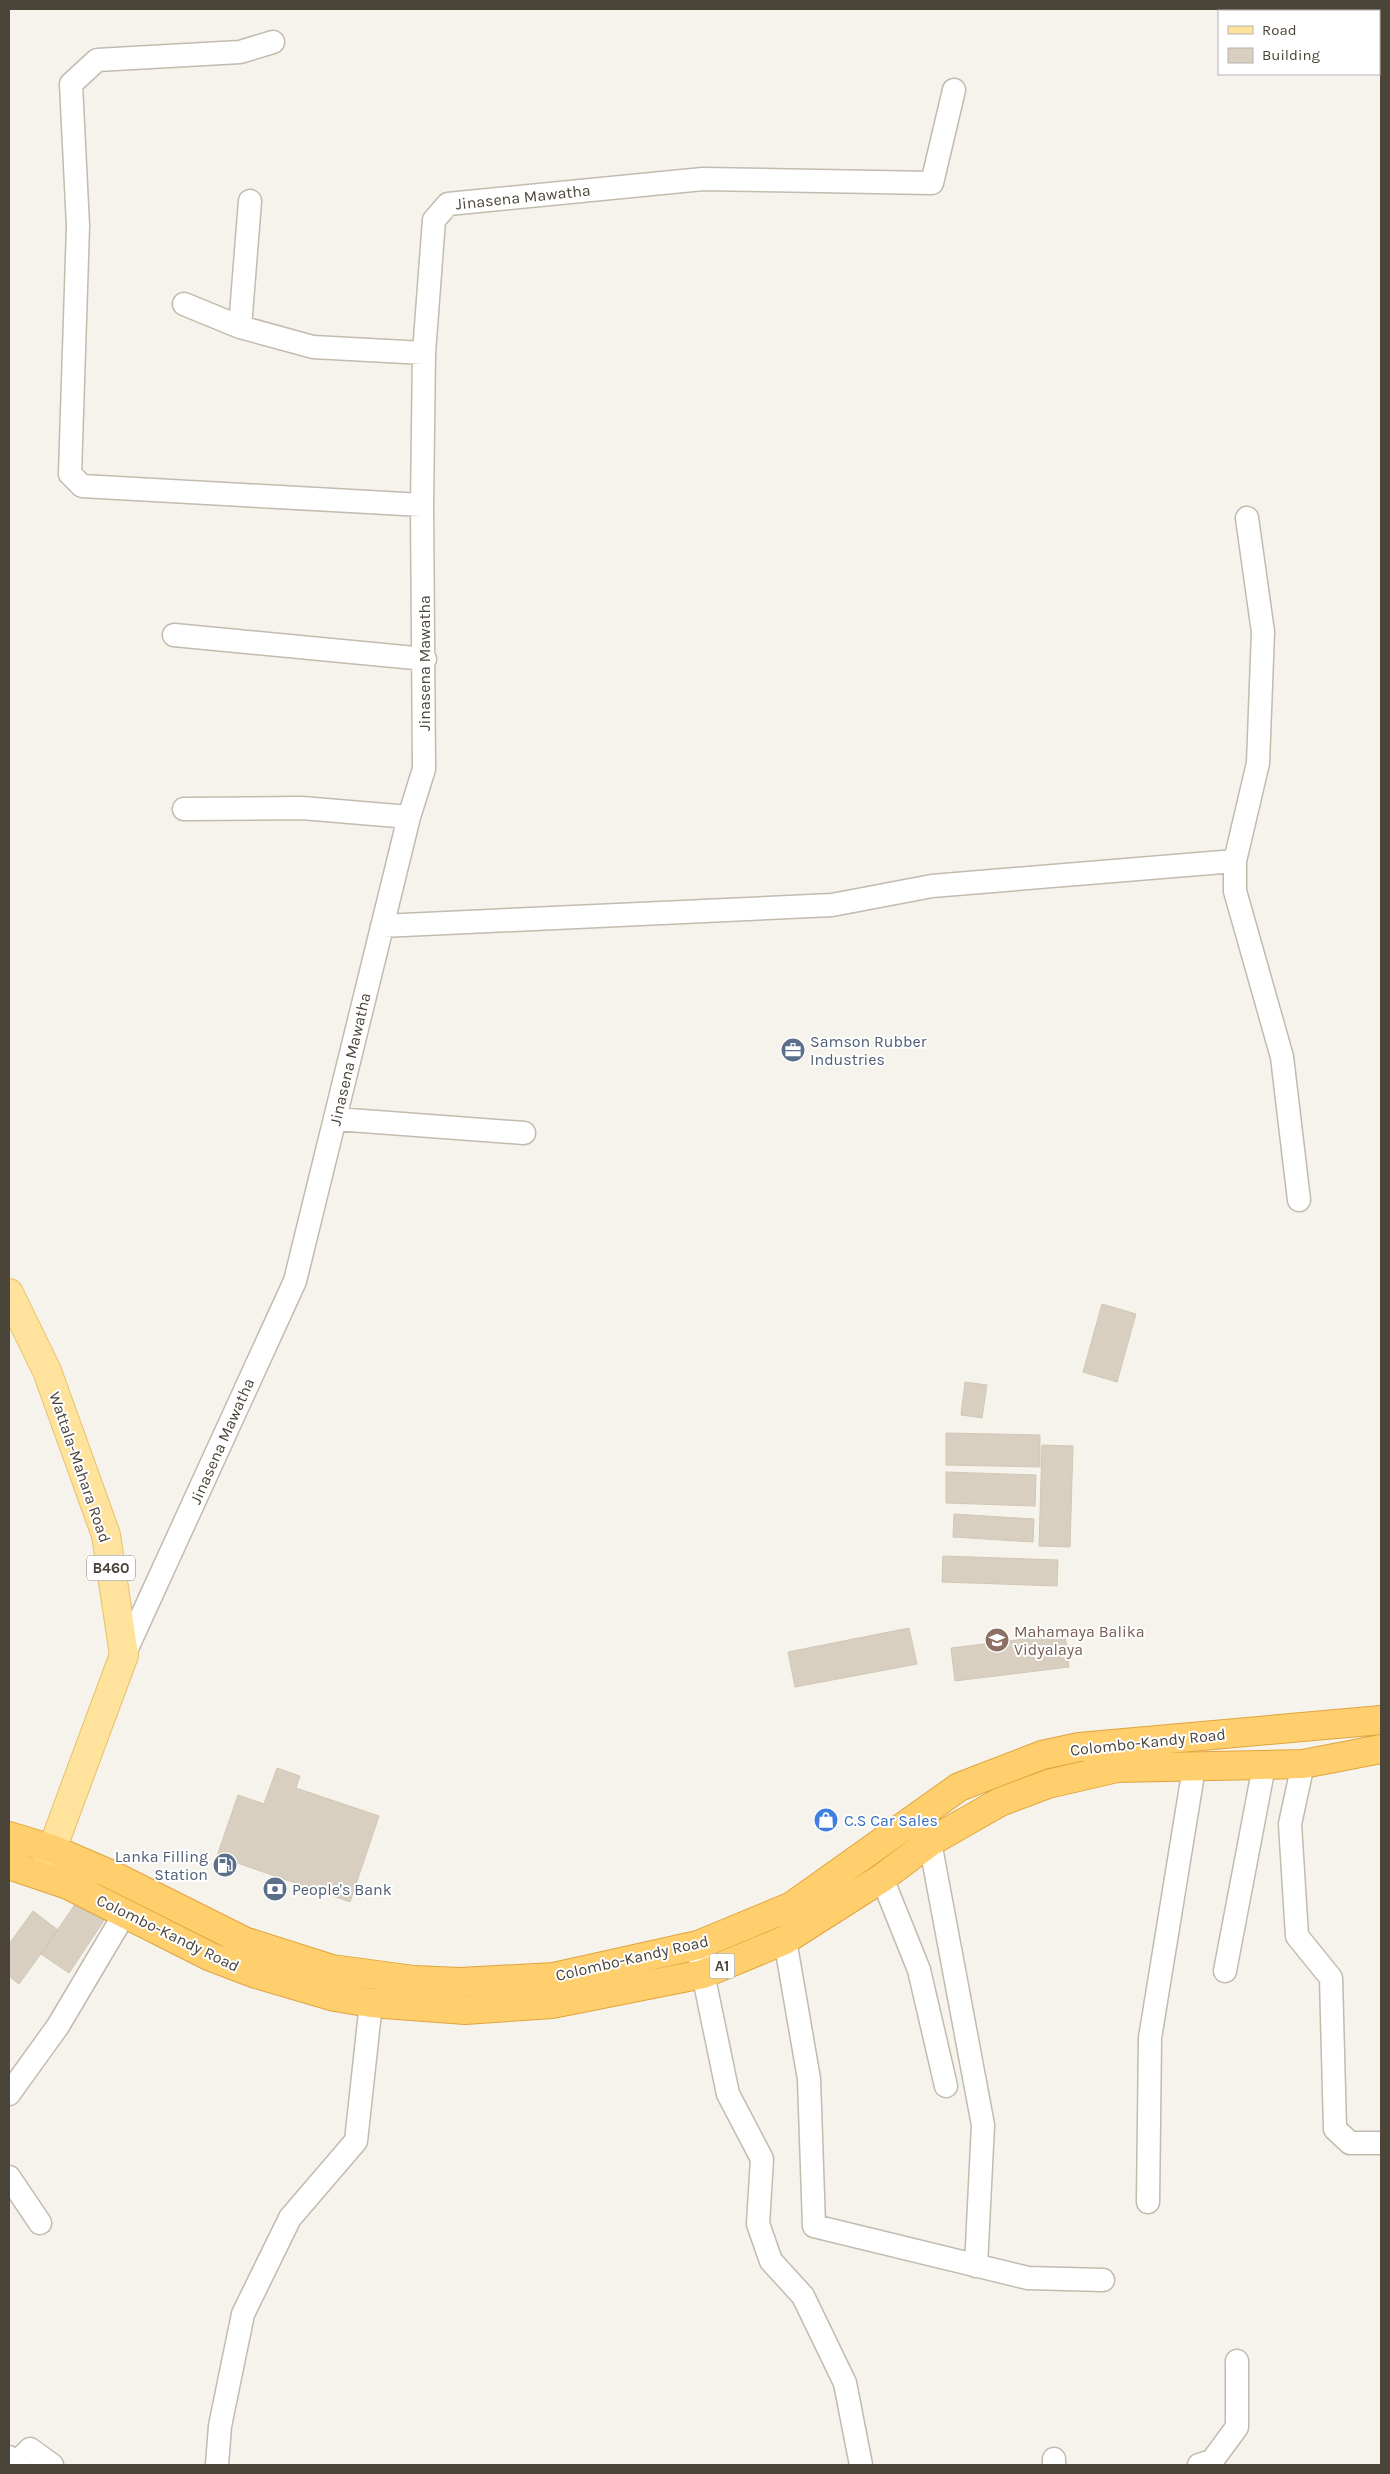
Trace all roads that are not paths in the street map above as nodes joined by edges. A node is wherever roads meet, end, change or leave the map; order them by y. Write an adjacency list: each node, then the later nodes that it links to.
1 (273, 42): 7 (street)
2 (954, 90): 6 (street, Jinasena Mawatha)
3 (250, 201): 5 (street)
4 (184, 304): 5 (street)
5 (240, 327): 6 (street)
6 (424, 353): 7 (street, Jinasena Mawatha)
7 (422, 505): 10 (street, Jinasena Mawatha)
8 (1247, 518): 13 (street)
9 (174, 635): 10 (street)
10 (425, 659): 12 (street, Jinasena Mawatha)
11 (184, 809): 12 (street)
12 (410, 817): 14 (street, Jinasena Mawatha)
13 (1235, 862): 14 (street); 17 (street)
14 (382, 926): 15 (street, Jinasena Mawatha)
15 (336, 1119): 16 (street); 19 (street, Jinasena Mawatha)
16 (524, 1134)
17 (1299, 1200)
18 (9, 1293): 19 (main road, Wattala-Mahara Road / B460)
19 (124, 1655): 27 (main road, Wattala-Mahara Road / B460)
20 (1381, 1720): 33 (highway, Colombo-Kandy Road / A1)
21 (1381, 1749): 22 (highway, Colombo-Kandy Road / A1)
22 (1303, 1764): 23 (highway, Colombo-Kandy Road / A1); 39 (street)
23 (1264, 1766): 24 (highway, Colombo-Kandy Road / A1); 34 (street)
24 (1194, 1768): 26 (highway, Colombo-Kandy Road / A1); 41 (street)
25 (9, 1836): 27 (highway, Colombo-Kandy Road / A1)
26 (930, 1842): 30 (highway, Colombo-Kandy Road / A1); 43 (street)
27 (52, 1849): 29 (main road, Wattala-Mahara Road / B460); 33 (highway, Colombo-Kandy Road / A1)
28 (9, 1865): 29 (highway, Colombo-Kandy Road / A1)
29 (42, 1875): 31 (highway, Colombo-Kandy Road / A1)
30 (882, 1878): 32 (highway, Colombo-Kandy Road / A1); 37 (street)
31 (125, 1913): 36 (highway, Colombo-Kandy Road / A1); 38 (street)
32 (785, 1940): 35 (highway, Colombo-Kandy Road / A1); 43 (street)
33 (698, 1945): 35 (street)
34 (1224, 1971)
35 (703, 1974): 36 (highway, Colombo-Kandy Road / A1); 50 (street)
36 (371, 2003): 49 (street)
37 (946, 2086)
38 (9, 2094)
39 (1381, 2143)
40 (9, 2177): 42 (street)
41 (1148, 2202)
42 (40, 2223)
43 (976, 2266): 44 (street)
44 (1103, 2280)
45 (1237, 2361): 47 (street)
46 (9, 2457): 48 (street)
47 (1209, 2464)
48 (52, 2465)
49 (217, 2465)
50 (861, 2465)

